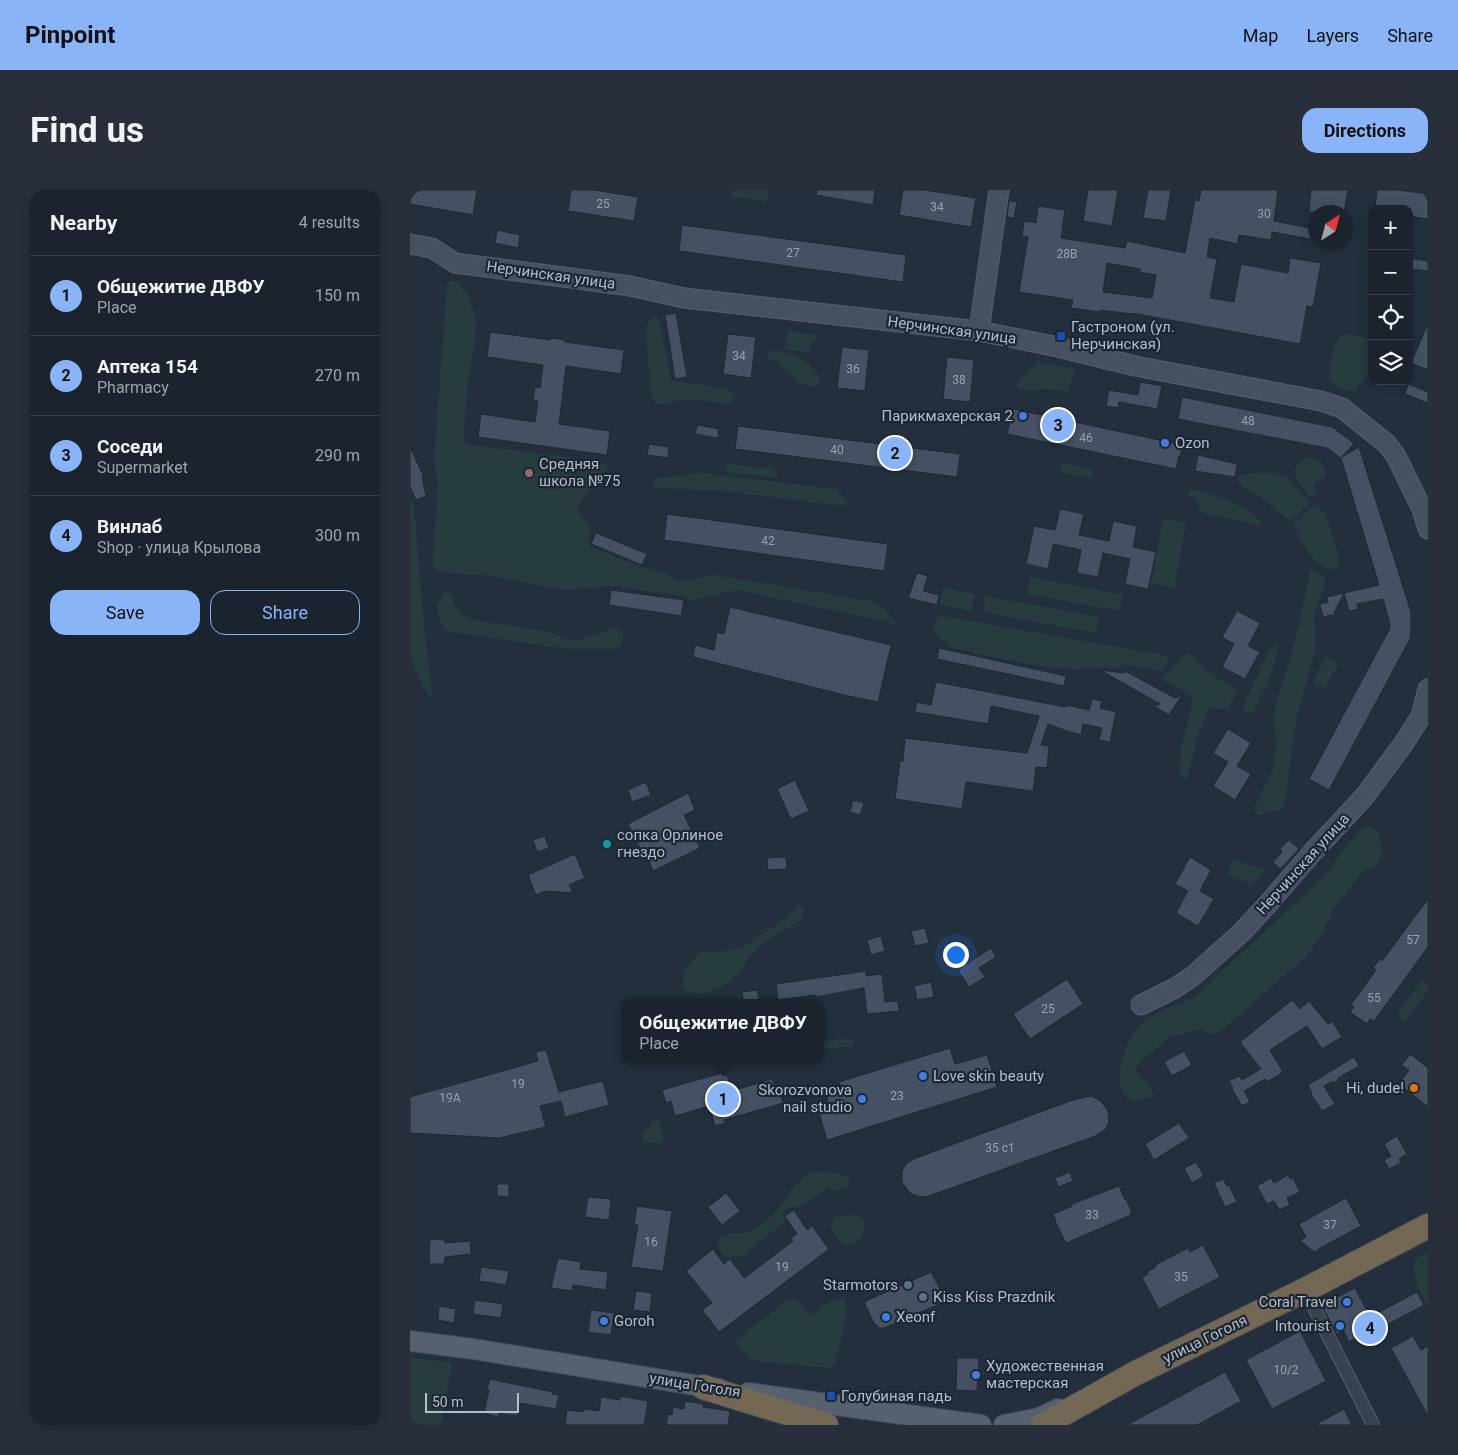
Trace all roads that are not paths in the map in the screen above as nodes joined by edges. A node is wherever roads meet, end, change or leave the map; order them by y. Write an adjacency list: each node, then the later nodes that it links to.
1 (999, 190): 3 (street)
2 (410, 244): 3 (street, Нерчинская улица)
3 (979, 331): 4 (street, Нерчинская улица)
4 (1428, 529)
5 (1428, 689): 6 (street, Нерчинская улица)
6 (1141, 1005)
7 (1428, 1226): 8 (highway, улица Гоголя)
8 (1305, 1290): 11 (highway, улица Гоголя); 17 (street)
9 (410, 1341): 10 (main road, улица Гоголя)
10 (703, 1387): 12 (highway); 13 (main road, улица Гоголя)
11 (1106, 1390): 14 (main road, улица Гоголя); 15 (highway); 16 (highway)
12 (826, 1425)
13 (981, 1425)
14 (1004, 1425)
15 (1043, 1425)
16 (1066, 1425)
17 (1373, 1425)

